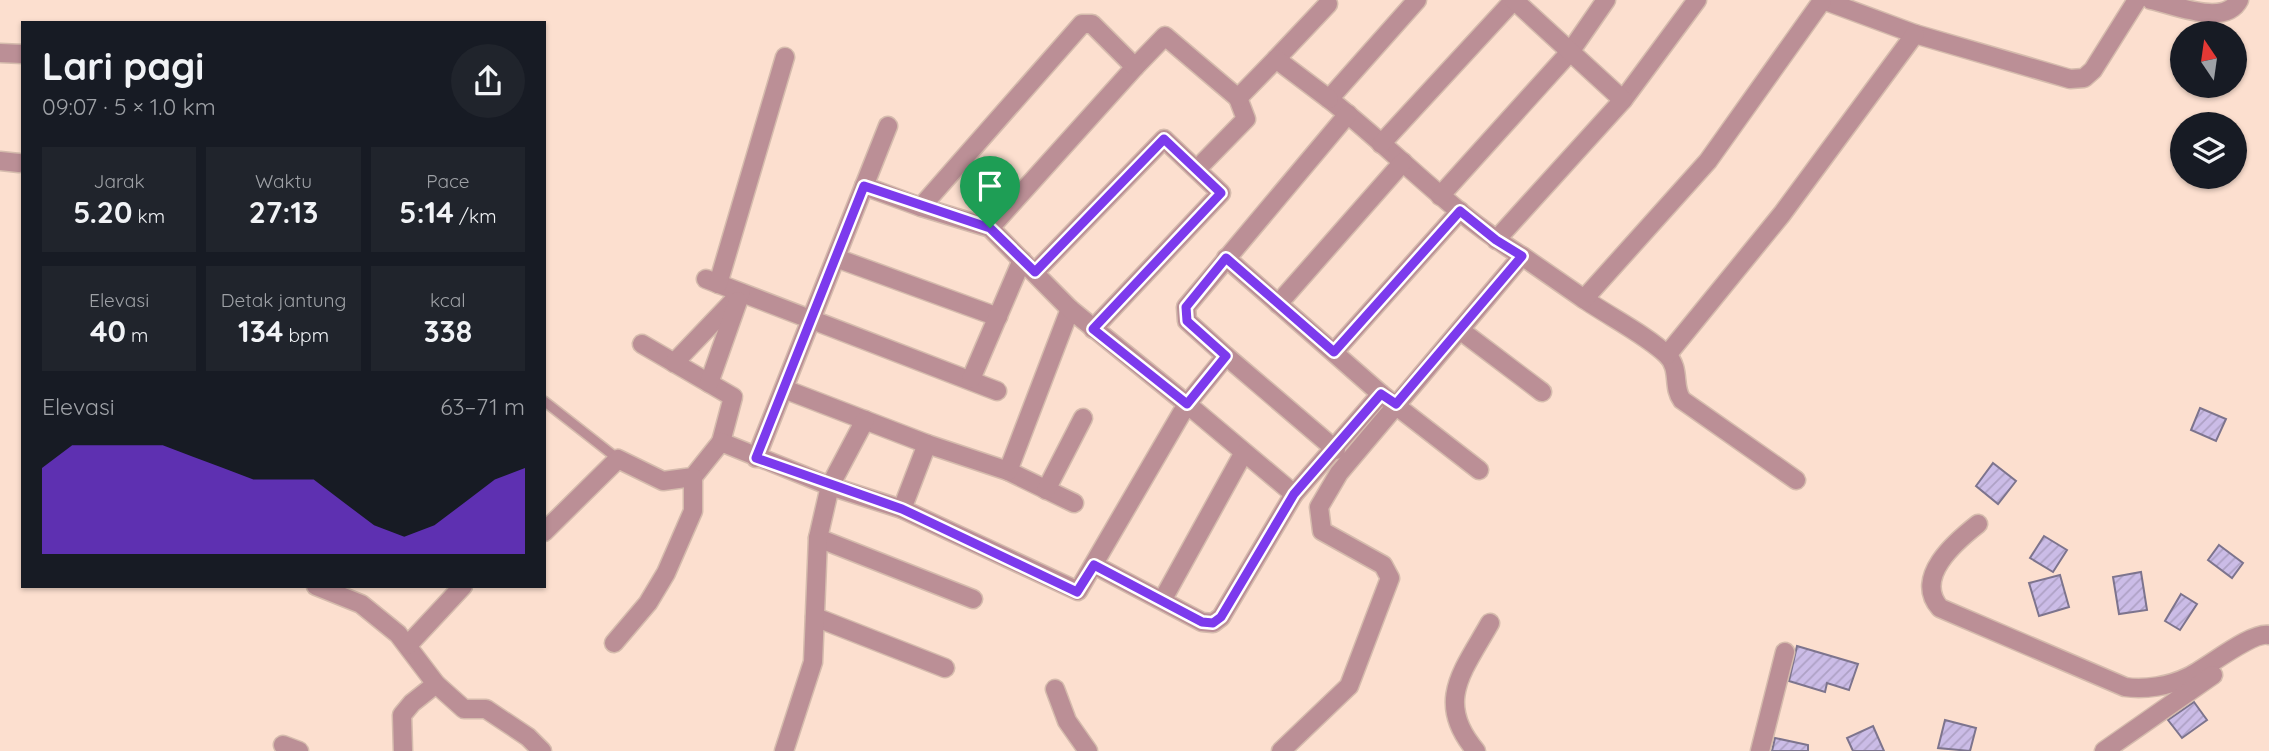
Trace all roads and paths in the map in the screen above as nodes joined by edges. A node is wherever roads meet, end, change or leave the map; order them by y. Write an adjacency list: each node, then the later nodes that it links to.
1 (1417, 0): 18 (street)
2 (1514, 0): 11 (street); 22 (street)
3 (1606, 0): 11 (street)
4 (1697, 0): 19 (street)
5 (2137, 0): 10 (street)
6 (2151, 0): 7 (street)
7 (2239, 0)
8 (1823, 1): 10 (street); 38 (street)
9 (1328, 4): 15 (street)
10 (1915, 34): 47 (street)
11 (1570, 52): 19 (street); 28 (street)
12 (0, 53): 13 (street)
13 (21, 54)
14 (785, 57): 37 (street)
15 (1276, 59): 17 (street); 18 (street)
16 (1135, 67): 17 (street); 29 (street); 31 (street)
17 (1238, 98): 26 (street)
18 (1329, 99): 20 (street)
19 (1623, 100): 32 (street)
20 (1348, 114): 22 (street); 35 (street)
21 (888, 126): 27 (street)
22 (1381, 144): 24 (street)
23 (0, 162): 25 (street)
24 (1403, 162): 28 (street); 39 (street)
25 (19, 163)
26 (1198, 168): 36 (street); 43 (street)
27 (864, 186): 29 (street); 34 (street)
28 (1440, 195): 30 (street)
29 (921, 207): 31 (street)
30 (1460, 211): 32 (street); 46 (street)
31 (990, 228): 36 (street)
32 (1496, 240): 33 (street)
33 (1522, 256): 38 (street); 44 (street)
34 (836, 258): 41 (street); 42 (street)
35 (1226, 258): 39 (street); 48 (street)
36 (1029, 266): 40 (street); 41 (street)
37 (741, 293): 42 (street); 49 (street); 51 (street)
38 (1584, 299): 47 (street)
39 (1278, 304): 46 (street)
40 (1070, 309): 43 (street); 67 (street)
41 (998, 317): 50 (street)
42 (812, 319): 50 (street); 52 (street)
43 (1093, 329): 57 (street)
44 (1460, 330): 54 (street); 55 (street)
45 (642, 344): 49 (street)
46 (1334, 352): 55 (street)
47 (1667, 355): 69 (street)
48 (1226, 356): 57 (street); 62 (street)
49 (674, 363): 51 (street)
50 (971, 379): 53 (street)
51 (709, 383): 60 (street)
52 (784, 389): 59 (street); 64 (street)
53 (997, 391)
54 (1542, 392)
55 (1389, 399): 62 (street); 66 (street); 96 (street)
56 (546, 403): 65 (lane)
57 (1187, 404): 63 (street); 78 (street)
58 (1083, 418): 71 (street)
59 (864, 420): 61 (street); 70 (street)
60 (721, 442): 64 (street); 68 (street)
61 (927, 444): 67 (street); 74 (street)
62 (1336, 450): 72 (street)
63 (1243, 454): 72 (street); 82 (street)
64 (756, 458): 70 (street)
65 (618, 459): 68 (street); 76 (street)
66 (1479, 470)
67 (1008, 471): 71 (street)
68 (692, 477): 86 (street)
69 (1796, 480)
70 (830, 486): 74 (street); 77 (street)
71 (1046, 490): 73 (street)
72 (1294, 494): 82 (street)
73 (1074, 503)
74 (902, 509): 78 (street)
75 (1978, 524): 85 (street)
76 (546, 530)
77 (818, 538): 81 (street); 83 (street)
78 (1094, 565): 82 (street)
79 (321, 588): 87 (street)
80 (461, 588): 87 (street)
81 (973, 599)
82 (1163, 599)
83 (815, 617): 89 (street); 94 (street)
84 (1490, 623): 97 (street)
85 (2269, 637): 99 (street)
86 (614, 643)
87 (408, 645): 90 (street)
88 (1785, 652): 98 (street)
89 (945, 668)
90 (436, 684): 92 (street); 93 (street)
91 (1055, 689): 95 (street)
92 (403, 751)
93 (541, 751)
94 (784, 751)
95 (1088, 751)
96 (1281, 751)
97 (1476, 751)
98 (1760, 751)
99 (2104, 751)

